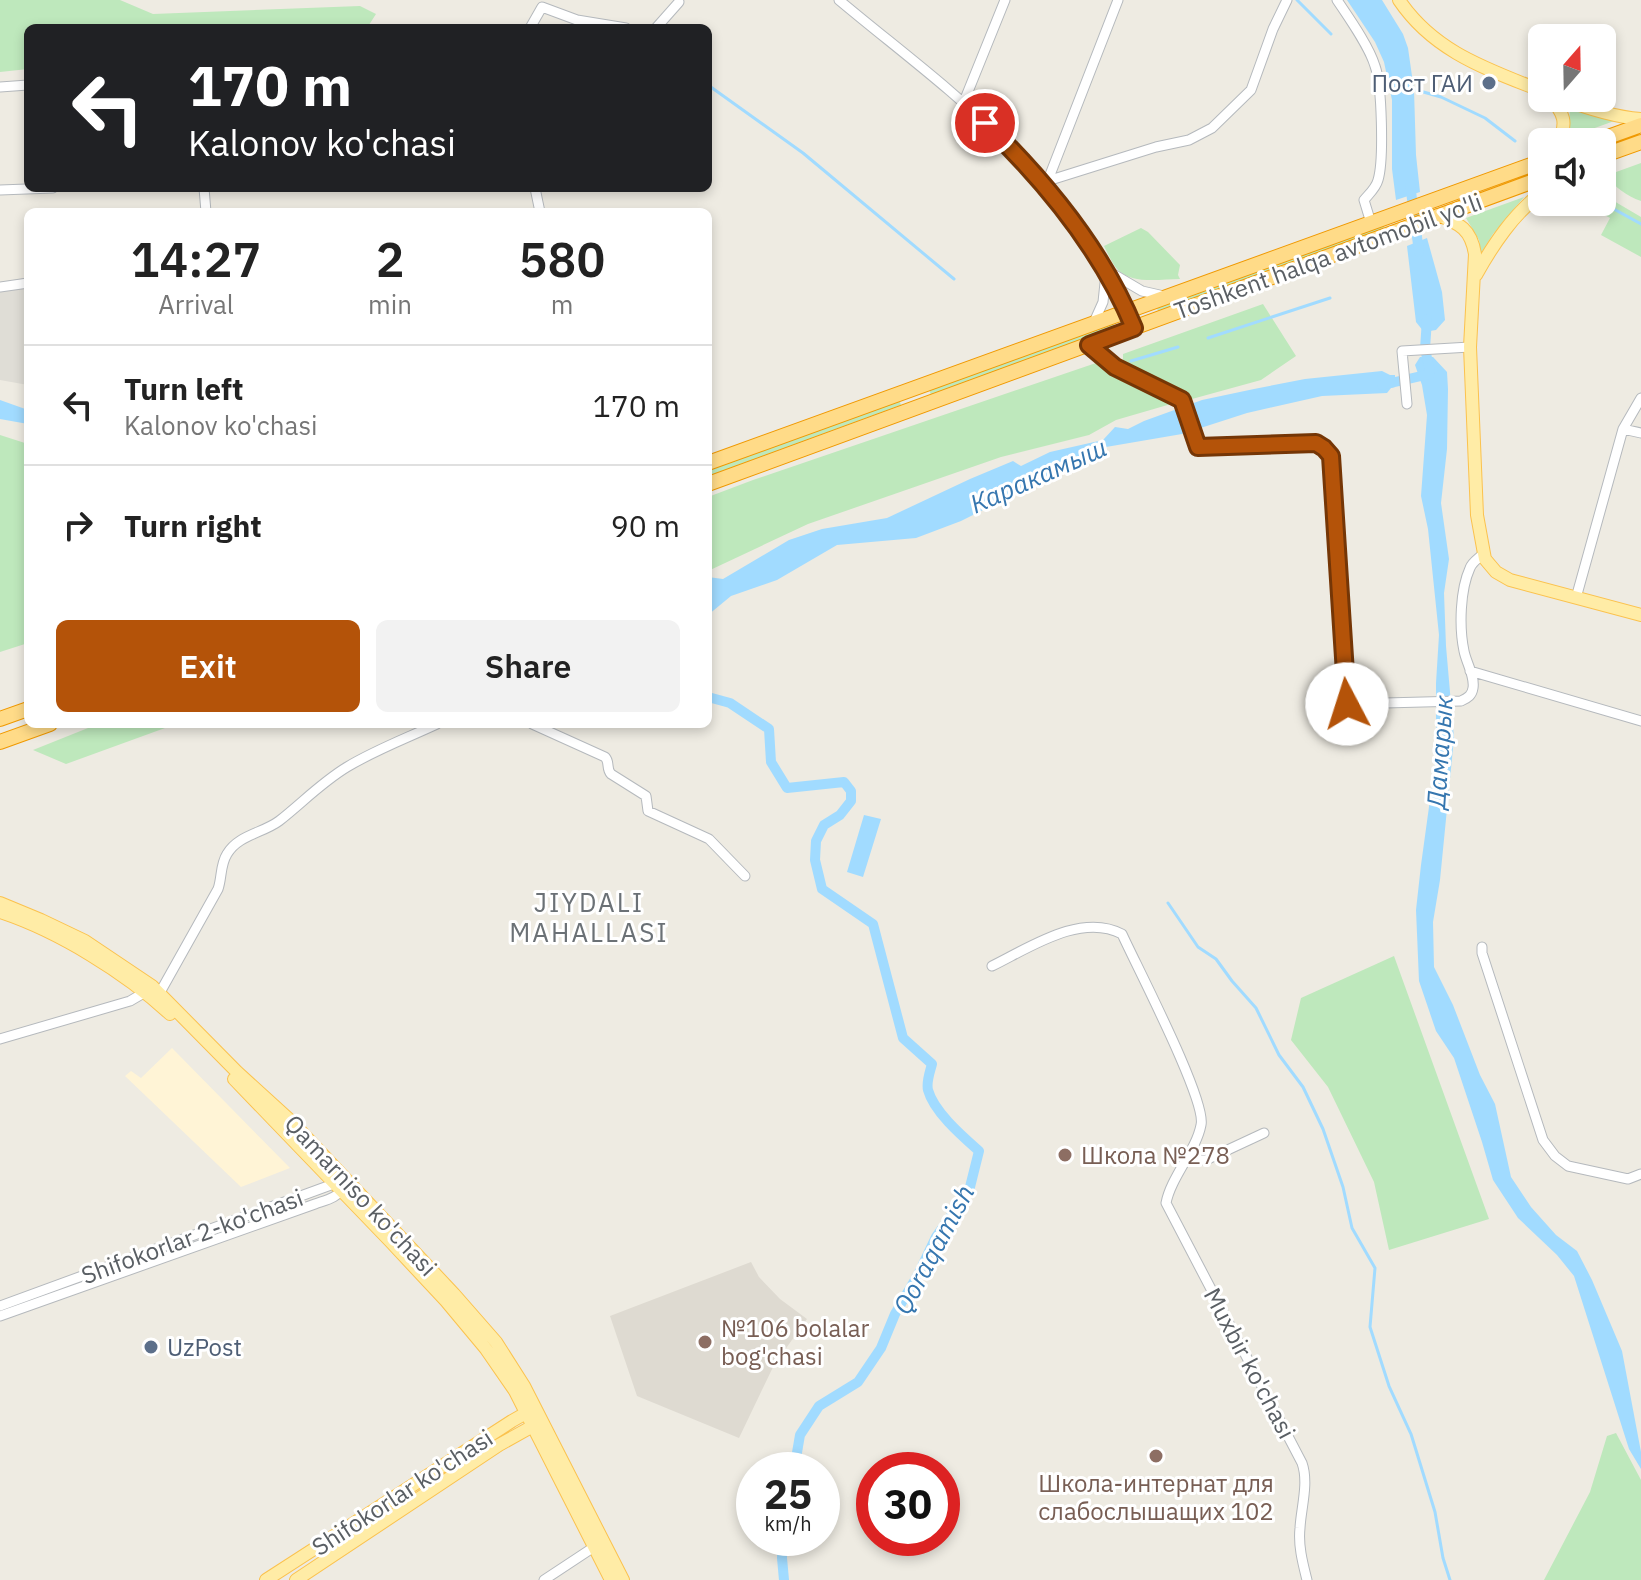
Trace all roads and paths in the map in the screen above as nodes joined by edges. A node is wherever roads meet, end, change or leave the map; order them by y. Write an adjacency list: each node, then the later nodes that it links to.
1 (839, 0): 15 (street)
2 (1005, 0): 15 (street)
3 (1118, 0): 22 (street)
4 (1287, 0): 22 (street)
5 (1337, 0): 28 (street)
6 (1399, 0): 13 (main road)
7 (678, 1): 11 (street)
8 (538, 4): 9 (street); 10 (street)
9 (531, 24)
10 (602, 24)
11 (659, 24)
12 (24, 85): 14 (street)
13 (1528, 85)
14 (0, 87)
15 (963, 104): 22 (street)
16 (1601, 112): 17 (main road)
17 (1641, 122): 18 (highway)
18 (1616, 133)
19 (1641, 143): 20 (highway)
20 (1616, 151)
21 (1528, 166): 28 (highway, Toshkent halqa avtomobil yo'li)
22 (1044, 182): 29 (street)
23 (1528, 183): 27 (highway, Toshkent halqa avtomobil yo'li)
24 (24, 189): 25 (street)
25 (0, 190)
26 (1528, 204): 30 (main road)
27 (1438, 215): 30 (main road); 36 (highway, Toshkent halqa avtomobil yo'li)
28 (1377, 221): 33 (highway, Toshkent halqa avtomobil yo'li)
29 (1105, 269): 33 (street); 34 (street); 35 (street)
30 (1473, 282): 38 (main road)
31 (24, 284): 32 (street)
32 (0, 287)
33 (1165, 297): 34 (highway, Toshkent halqa avtomobil yo'li)
34 (1127, 310): 35 (highway, Toshkent halqa avtomobil yo'li); 36 (highway)
35 (1094, 322): 39 (highway, Toshkent halqa avtomobil yo'li)
36 (1134, 328): 37 (highway, Toshkent halqa avtomobil yo'li)
37 (1089, 345): 42 (highway, Toshkent halqa avtomobil yo'li); 50 (street)
38 (1470, 347): 41 (street); 47 (main road)
39 (914, 387): 42 (highway); 45 (highway, Toshkent halqa avtomobil yo'li)
40 (1641, 398): 43 (street)
41 (1407, 404)
42 (922, 407): 46 (highway, Toshkent halqa avtomobil yo'li)
43 (1623, 429): 44 (street); 48 (street)
44 (1641, 433)
45 (712, 462)
46 (712, 483)
47 (1483, 554): 48 (main road); 50 (street)
48 (1576, 598): 49 (main road)
49 (1641, 615)
50 (1470, 671): 53 (street)
51 (24, 710): 52 (highway)
52 (0, 719)
53 (1641, 721)
54 (39, 728): 57 (highway)
55 (429, 728): 64 (street)
56 (541, 728): 58 (street)
57 (0, 742)
58 (745, 876)
59 (0, 903): 61 (main road, Qamarniso ko'chasi)
60 (0, 912): 61 (main road, Qamarniso ko'chasi)
61 (83, 945): 64 (main road, Qamarniso ko'chasi)
62 (1482, 947): 68 (street)
63 (992, 966): 67 (street, Muxbir ko'chasi)
64 (153, 993): 65 (street); 69 (main road, Qamarniso ko'chasi)
65 (0, 1039)
66 (1264, 1133): 67 (street)
67 (1187, 1157): 79 (street, Muxbir ko'chasi)
68 (1641, 1174)
69 (340, 1185): 70 (street, Shifokorlar 2-ko'chasi); 71 (street, Shifokorlar 2-ko'chasi); 72 (main road, Qamarniso ko'chasi)
70 (0, 1306)
71 (0, 1316)
72 (533, 1418): 73 (main road, Qamarniso ko'chasi); 74 (main road, Shifokorlar ko'chasi); 75 (main road); 78 (main road, Qamarniso ko'chasi)
73 (594, 1547): 76 (street); 77 (main road, Qamarniso ko'chasi)
74 (266, 1580)
75 (296, 1580)
76 (544, 1580)
77 (611, 1580)
78 (623, 1580)
79 (1307, 1580)

